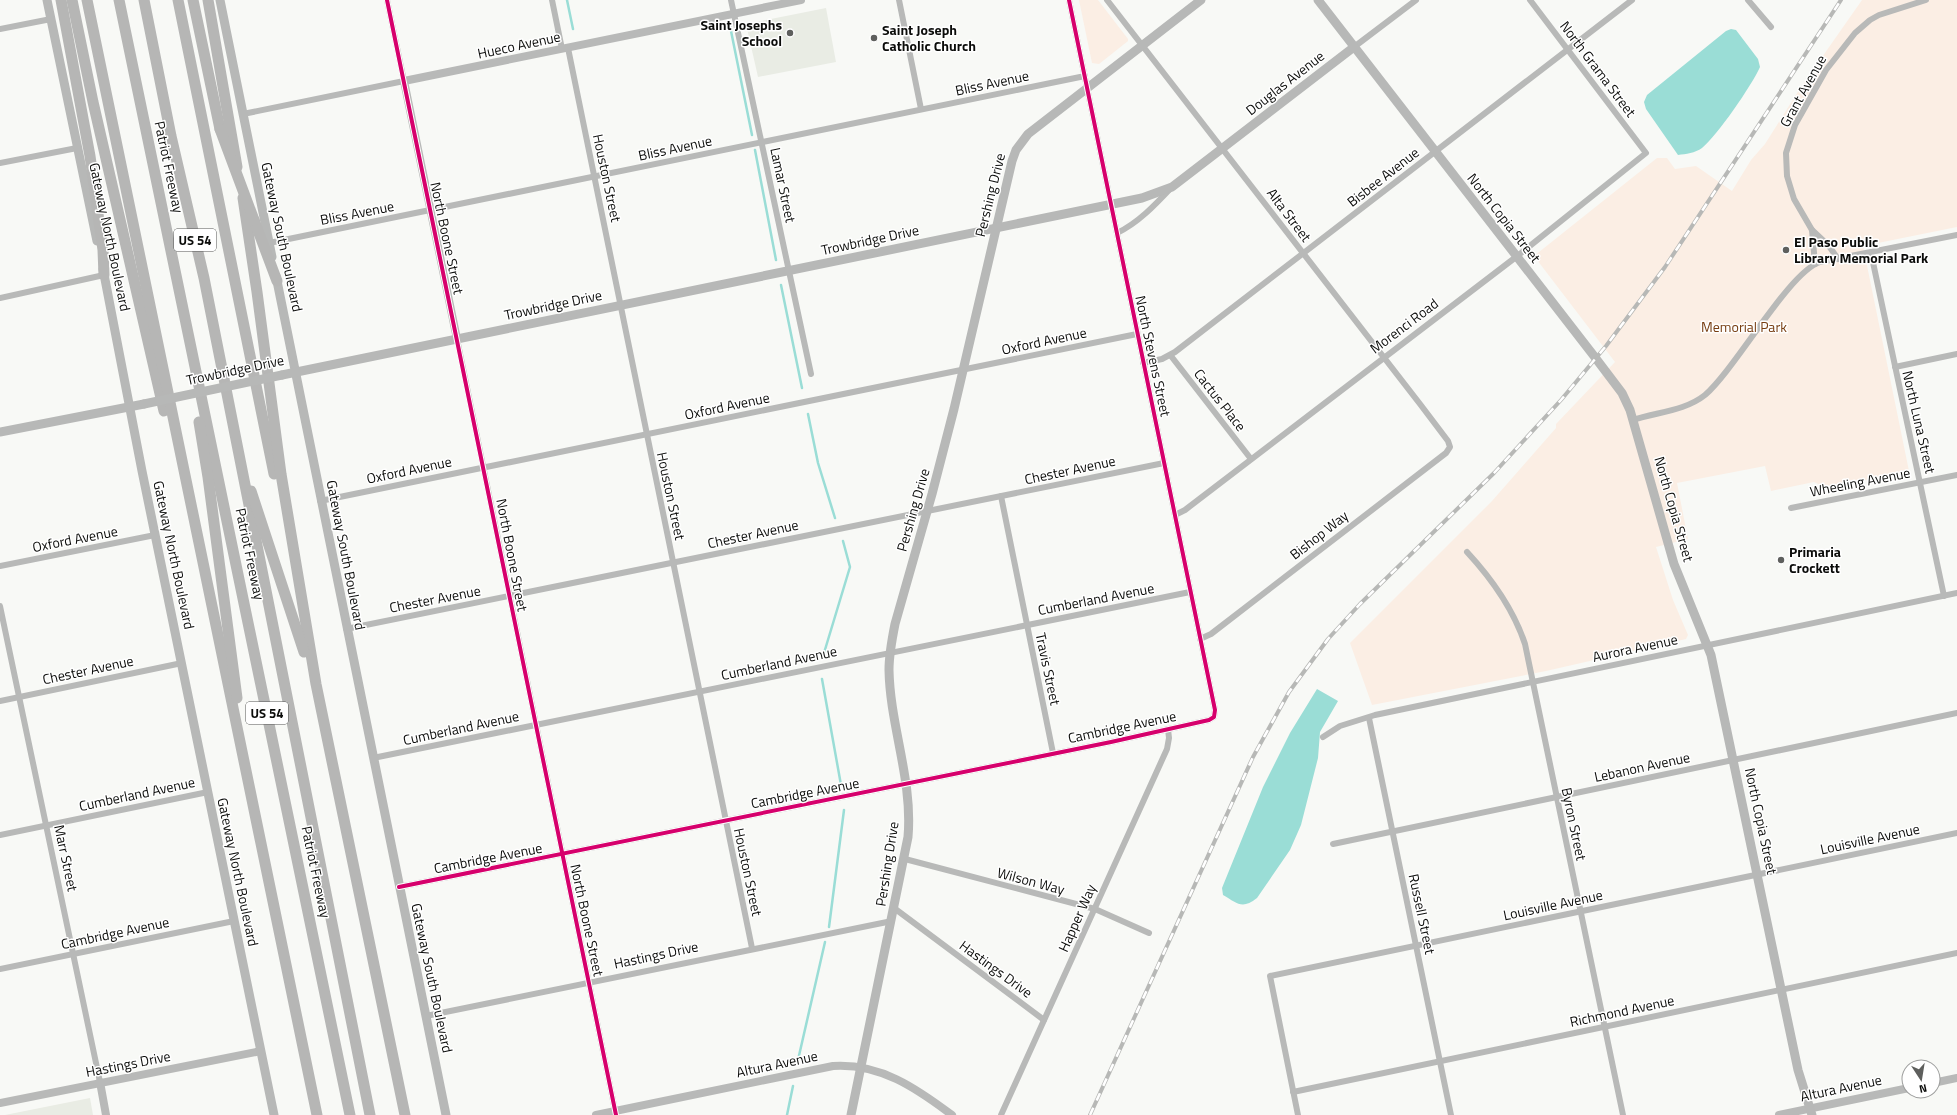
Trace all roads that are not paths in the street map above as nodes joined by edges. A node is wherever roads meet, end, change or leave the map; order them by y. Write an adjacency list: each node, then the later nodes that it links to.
1 (47, 0): 26 (main road, Gateway North Boulevard)
2 (61, 0): 59 (highway)
3 (72, 0): 78 (highway)
4 (87, 0): 78 (highway)
5 (119, 0): 63 (highway, Patriot Freeway / US 54)
6 (144, 0): 84 (highway, Patriot Freeway / US 54)
7 (178, 0): 95 (highway)
8 (193, 0): 60 (highway, bridge)
9 (208, 0): 95 (highway)
10 (220, 0): 37 (main road, Gateway South Boulevard)
11 (387, 0): 34 (street, North Boone Street)
12 (552, 0): 31 (street, Houston Street)
13 (731, 0): 25 (street, Lamar Street)
14 (800, 0): 25 (street, Hueco Avenue)
15 (899, 0): 36 (street)
16 (1069, 0): 33 (street, North Stevens Street)
17 (1107, 0): 29 (street, Alta Street)
18 (1202, 0): 29 (main road, Pershing Drive)
19 (1318, 0): 30 (main road, North Copia Street)
20 (1416, 0): 30 (street, Douglas Avenue)
21 (1530, 0): 32 (street, North Grama Street)
22 (1632, 0): 32 (street, Bisbee Avenue)
23 (1748, 0): 27 (street)
24 (1926, 0): 49 (street, Grant Avenue)
25 (735, 14): 31 (street, Hueco Avenue); 38 (street, Lamar Street)
26 (51, 19): 28 (street); 39 (main road, Gateway North Boulevard)
27 (1771, 27)
28 (0, 30)
29 (1142, 46): 35 (main road, Pershing Drive); 40 (street, Alta Street)
30 (1354, 47): 40 (main road, Douglas Avenue); 41 (main road, North Copia Street)
31 (565, 48): 34 (street, Hueco Avenue); 44 (street, Houston Street)
32 (1569, 49): 41 (street, Bisbee Avenue); 42 (street, North Grama Street)
33 (1085, 76): 35 (street, North Stevens Street); 36 (street, Bliss Avenue)
34 (404, 81): 37 (street, Hueco Avenue); 47 (street, North Boone Street)
35 (1087, 88): 46 (street, North Stevens Street); 48 (main road, Pershing Drive)
36 (922, 109): 38 (street, Bliss Avenue)
37 (243, 114): 52 (main road, Gateway South Boulevard)
38 (762, 142): 44 (street, Bliss Avenue); 58 (street, Lamar Street)
39 (77, 148): 43 (street); 59 (main road, Gateway North Boulevard)
40 (1222, 149): 45 (main road, Douglas Avenue); 54 (street, Alta Street)
41 (1435, 152): 54 (street, Bisbee Avenue); 55 (main road, North Copia Street)
42 (1646, 153): 55 (street, Morenci Road)
43 (0, 164)
44 (594, 176): 47 (street, Bliss Avenue); 62 (street, Houston Street)
45 (1172, 187): 46 (main road, Douglas Avenue); 50 (street, Douglas Avenue)
46 (1111, 205): 48 (main road, Trowbridge Drive); 50 (street, North Stevens Street)
47 (430, 210): 52 (street, Bliss Avenue); 65 (street, North Boone Street)
48 (996, 228): 58 (main road, Trowbridge Drive); 71 (main road, Pershing Drive)
49 (1812, 230): 56 (street); 57 (street, Grant Avenue)
50 (1117, 232): 64 (street, North Stevens Street)
51 (1957, 235): 53 (street)
52 (269, 243): 60 (main road, Gateway South Boulevard)
53 (1871, 253): 56 (street); 70 (street, North Luna Street)
54 (1303, 254): 67 (street, Bisbee Avenue); 68 (street, Alta Street)
55 (1516, 257): 68 (street, Morenci Road); 75 (main road, North Copia Street)
56 (1838, 259): 57 (street)
57 (1815, 264): 75 (street)
58 (788, 271): 62 (main road, Trowbridge Drive); 73 (street, Lamar Street)
59 (104, 275): 61 (street); 74 (main road, Gateway North Boulevard)
60 (277, 281): 72 (main road, Gateway South Boulevard)
61 (0, 298)
62 (620, 305): 65 (main road, Trowbridge Drive); 77 (street, Houston Street)
63 (184, 311): 113 (highway); 165 (highway, Patriot Freeway / US 54)
64 (1138, 334): 69 (street, North Stevens Street); 71 (street, Oxford Avenue)
65 (457, 339): 72 (main road, Trowbridge Drive); 82 (street, North Boone Street)
66 (1957, 354): 70 (street)
67 (1171, 356): 69 (street, Bisbee Avenue); 80 (street, Cactus Place)
68 (1383, 357): 79 (street, Alta Street); 80 (street, Morenci Road)
69 (1144, 363): 81 (street, North Stevens Street)
70 (1895, 367): 85 (street, North Luna Street)
71 (964, 370): 77 (street, Oxford Avenue); 89 (main road, Pershing Drive)
72 (296, 372): 74 (main road, Trowbridge Drive, bridge); 87 (main road, Gateway South Boulevard)
73 (811, 374)
74 (130, 406): 76 (main road, Trowbridge Drive); 91 (main road, Gateway North Boulevard)
75 (1633, 420): 104 (main road, North Copia Street)
76 (0, 432)
77 (646, 434): 82 (street, Oxford Avenue); 93 (street, Houston Street)
78 (176, 436): 113 (highway)
79 (1450, 447): 103 (street, Bishop Way)
80 (1251, 459): 90 (street, Morenci Road)
81 (1164, 463): 86 (street, Chester Avenue); 90 (street, North Stevens Street)
82 (483, 468): 87 (street, Oxford Avenue); 98 (street, North Boone Street)
83 (1957, 474): 85 (street, Wheeling Avenue)
84 (244, 481): 108 (highway); 166 (highway, Patriot Freeway / US 54)
85 (1920, 482): 88 (street, Wheeling Avenue); 99 (street, North Luna Street)
86 (1001, 496): 89 (street, Chester Avenue); 101 (street, Travis Street)
87 (320, 501): 102 (main road, Gateway South Boulevard)
88 (1791, 508)
89 (928, 510): 93 (street, Chester Avenue); 105 (main road, Pershing Drive)
90 (1175, 515): 96 (street, North Stevens Street)
91 (155, 535): 94 (street, Oxford Avenue); 106 (main road, Gateway North Boulevard)
92 (1467, 552): 107 (street, Byron Street)
93 (673, 563): 98 (street, Chester Avenue); 109 (street, Houston Street)
94 (0, 566)
95 (300, 590): 108 (highway)
96 (1190, 592): 101 (street, Cumberland Avenue); 103 (street, North Stevens Street)
97 (1957, 593): 99 (street, Aurora Avenue)
98 (510, 596): 102 (street, Chester Avenue); 116 (street, North Boone Street)
99 (1944, 596): 104 (street, Aurora Avenue)
100 (0, 606): 110 (street, Marr Street)
101 (1026, 625): 105 (street, Cumberland Avenue); 119 (street, Travis Street)
102 (346, 629): 120 (main road, Gateway South Boulevard)
103 (1200, 639): 114 (street, North Stevens Street)
104 (1708, 645): 107 (street, Aurora Avenue); 121 (main road, North Copia Street)
105 (890, 653): 109 (street, Cumberland Avenue); 122 (main road, Pershing Drive)
106 (182, 663): 110 (street, Chester Avenue); 123 (main road, Gateway North Boulevard)
107 (1532, 681): 115 (street, Aurora Avenue); 124 (street, Byron Street)
108 (316, 684): 167 (highway)
109 (699, 692): 116 (street, Cumberland Avenue); 125 (street, Houston Street)
110 (19, 697): 111 (street, Chester Avenue); 126 (street, Marr Street)
111 (0, 701)
112 (1957, 713): 121 (street, Lebanon Avenue)
113 (234, 716): 164 (highway)
114 (1214, 717): 117 (street, Cambridge Avenue)
115 (1369, 718): 118 (street, Aurora Avenue); 127 (street, Russell Street)
116 (536, 725): 120 (street, Cumberland Avenue); 131 (street, North Boone Street)
117 (1168, 729): 119 (street, Cambridge Avenue); 136 (street, Happer Way)
118 (1323, 738)
119 (1053, 753): 122 (street, Cambridge Avenue)
120 (373, 758): 134 (main road, Gateway South Boulevard)
121 (1734, 760): 124 (street, Lebanon Avenue); 133 (main road, North Copia Street)
122 (906, 783): 125 (street, Cambridge Avenue); 132 (main road, Pershing Drive)
123 (208, 792): 126 (street, Cumberland Avenue); 138 (main road, Gateway North Boulevard)
124 (1557, 797): 127 (street, Lebanon Avenue); 137 (street, Byron Street)
125 (725, 820): 131 (street, Cambridge Avenue); 142 (street, Houston Street)
126 (46, 825): 129 (street, Cumberland Avenue); 144 (street, Marr Street)
127 (1392, 831): 130 (street, Lebanon Avenue); 141 (street, Russell Street)
128 (1957, 833): 133 (street, Louisville Avenue)
129 (0, 834)
130 (1333, 844)
131 (562, 854): 134 (street, Cambridge Avenue); 146 (street, North Boone Street)
132 (905, 859): 135 (main road, Pershing Drive); 136 (street, Wilson Way)
133 (1758, 875): 137 (street, Louisville Avenue); 147 (main road, North Copia Street)
134 (399, 887): 148 (main road, Gateway South Boulevard)
135 (894, 908): 139 (main road, Pershing Drive); 149 (street, Hastings Drive)
136 (1095, 909): 140 (street, Wilson Way); 149 (street, Happer Way)
137 (1581, 912): 141 (street, Louisville Avenue); 150 (street, Byron Street)
138 (234, 921): 144 (street, Cambridge Avenue); 151 (main road, Gateway North Boulevard)
139 (892, 921): 142 (street, Hastings Drive); 153 (main road, Pershing Drive)
140 (1149, 933)
141 (1416, 946): 152 (street, Russell Street); 158 (street, Louisville Avenue)
142 (752, 948): 146 (street, Hastings Drive)
143 (1957, 953): 147 (street, Richmond Avenue)
144 (72, 955): 145 (street, Cambridge Avenue); 156 (street, Marr Street)
145 (0, 969)
146 (588, 983): 148 (street, Hastings Drive); 161 (street, North Boone Street)
147 (1781, 990): 150 (street, Richmond Avenue); 160 (main road, North Copia Street)
148 (426, 1016): 168 (main road, Gateway South Boulevard)
149 (1044, 1020): 172 (street, Happer Way)
150 (1604, 1027): 152 (street, Richmond Avenue); 175 (street, Byron Street)
151 (261, 1050): 156 (street, Hastings Drive); 163 (main road, Gateway North Boulevard)
152 (1439, 1061): 158 (street, Richmond Avenue); 174 (street, Russell Street)
153 (862, 1068): 161 (street, Altura Avenue); 170 (main road, Pershing Drive); 171 (street, Altura Avenue)
154 (1957, 1078): 155 (street)
155 (1941, 1081)
156 (100, 1082): 159 (street, Hastings Drive); 162 (street, Marr Street)
157 (1901, 1090): 160 (street, Altura Avenue)
158 (1293, 1092): 173 (street)
159 (0, 1102)
160 (1811, 1112): 176 (street, Altura Avenue)
161 (615, 1113): 169 (street, Altura Avenue)
162 (106, 1115)
163 (274, 1115)
164 (317, 1115)
165 (350, 1115)
166 (370, 1115)
167 (405, 1115)
168 (446, 1115)
169 (596, 1115)
170 (851, 1115)
171 (952, 1115)
172 (1001, 1115)
173 (1298, 1115)
174 (1450, 1115)
175 (1623, 1115)
176 (1779, 1115)

